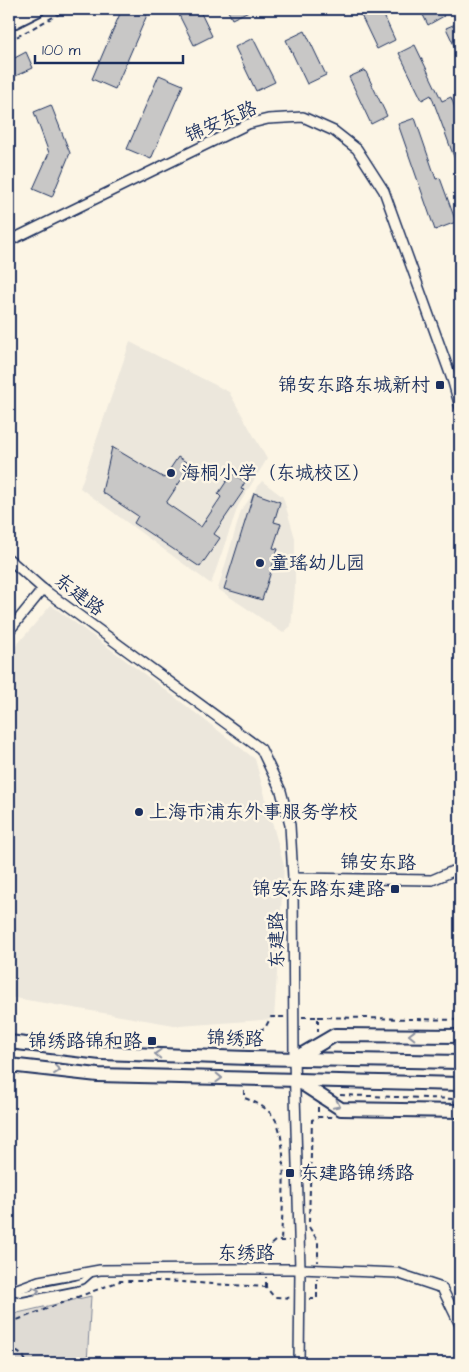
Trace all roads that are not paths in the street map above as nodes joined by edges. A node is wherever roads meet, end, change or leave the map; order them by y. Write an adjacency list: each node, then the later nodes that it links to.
1 (38, 9): 2 (main road)
2 (9, 23)
3 (9, 241): 4 (street, 锦安东路)
4 (460, 406)
5 (9, 559): 6 (street, 东建路)
6 (43, 589): 7 (street); 9 (street, 东建路)
7 (9, 631)
8 (460, 868): 9 (street, 锦安东路)
9 (293, 878): 12 (street, 东建路)
10 (460, 1036): 12 (main road, one-way to 12)
11 (9, 1042): 12 (main road, 锦绣路, one-way to 11)
12 (294, 1059): 13 (main road, 锦绣路); 15 (street, 东建路)
13 (460, 1062)
14 (9, 1065): 15 (main road, one-way to 15)
15 (295, 1080): 16 (main road); 17 (main road, one-way to 17); 18 (street, 东建路)
16 (460, 1084)
17 (460, 1112)
18 (300, 1269): 19 (street, 东绣路); 20 (street, 东绣路); 21 (street, 东建路)
19 (9, 1291)
20 (460, 1325)
21 (299, 1363)

